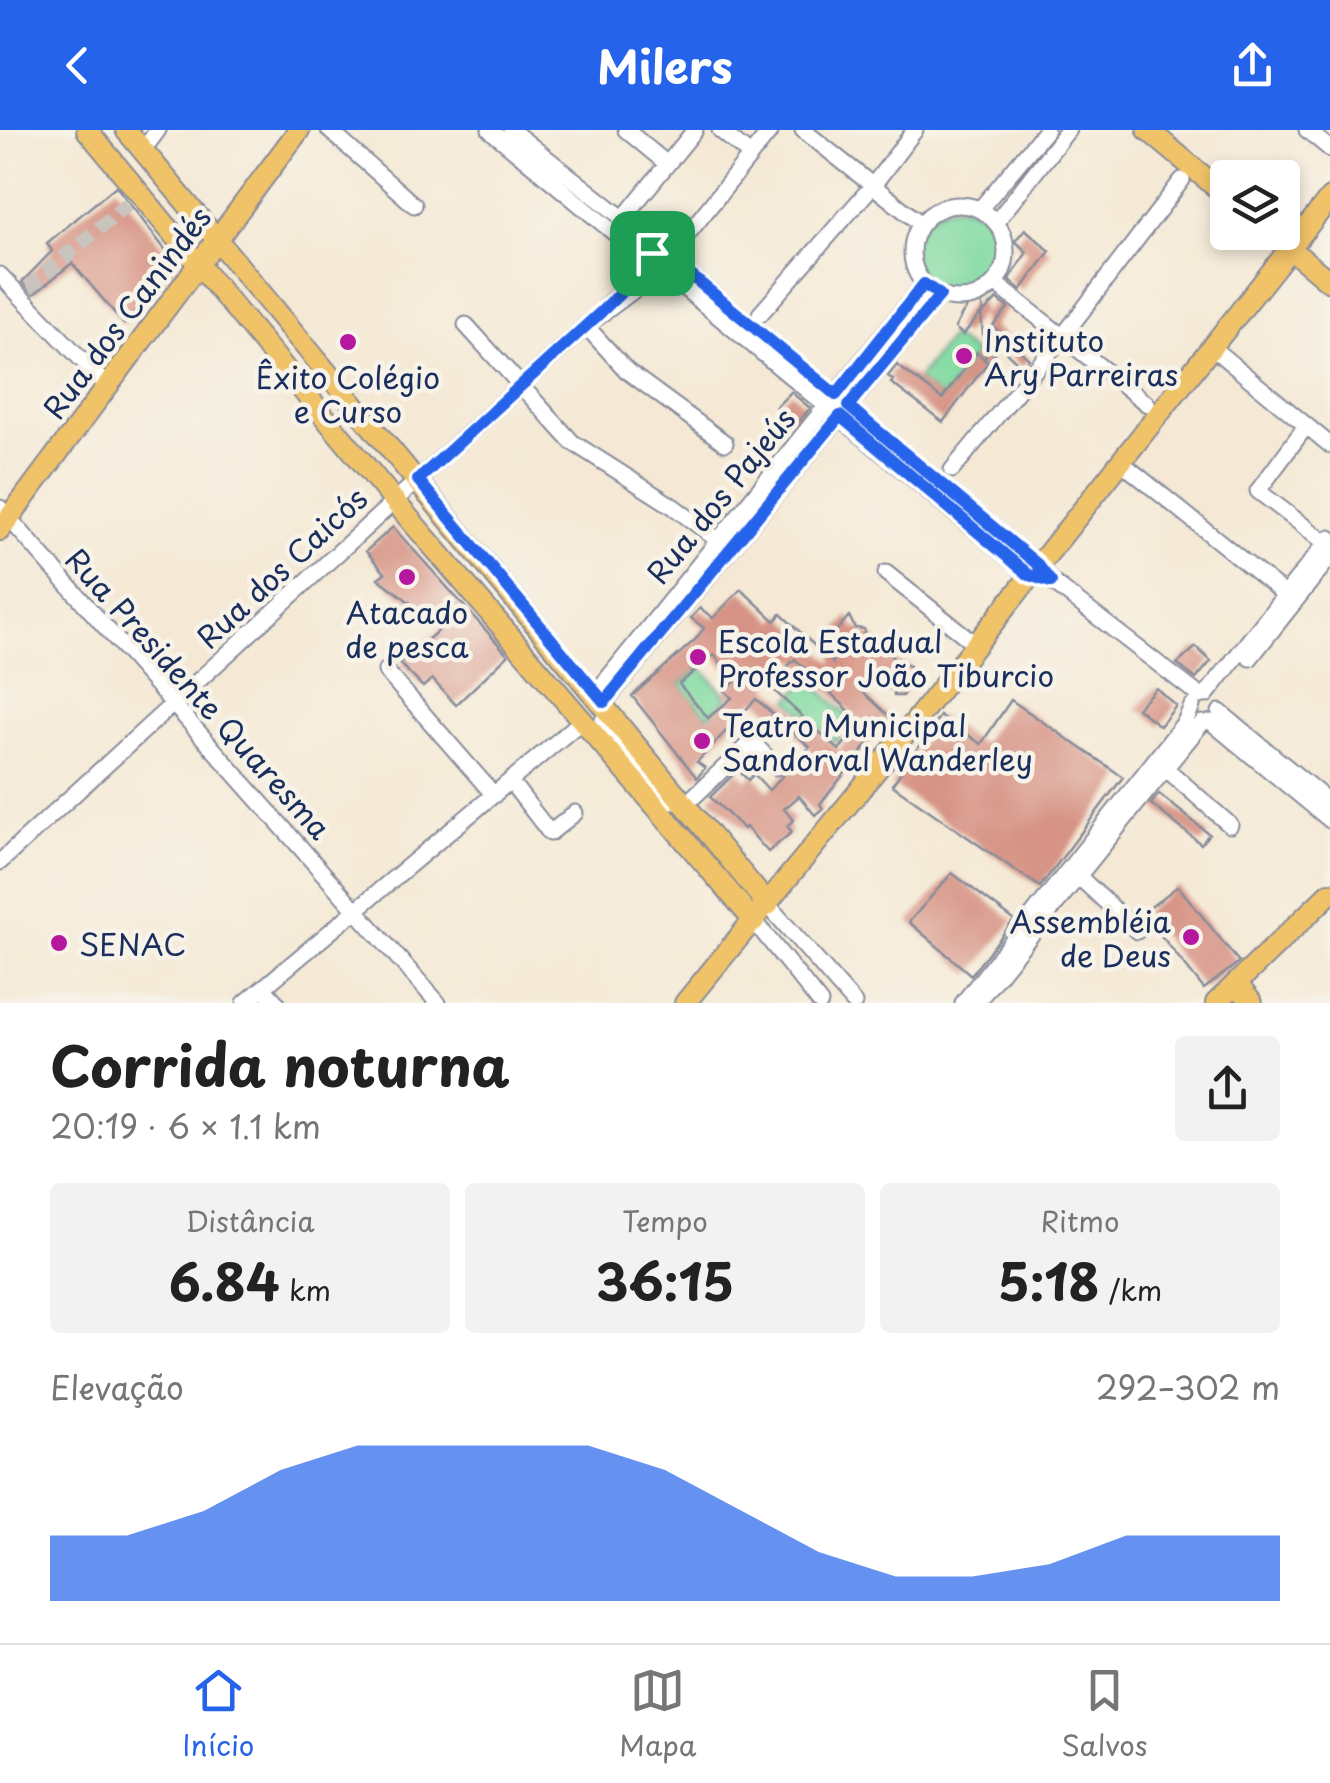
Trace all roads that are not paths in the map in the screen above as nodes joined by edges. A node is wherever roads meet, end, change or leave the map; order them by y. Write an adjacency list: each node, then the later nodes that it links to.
1 (87, 130): 40 (main road)
2 (126, 130): 19 (main road)
3 (158, 130): 19 (street)
4 (299, 130): 36 (main road, Rua dos Canindés)
5 (329, 130): 29 (street)
6 (626, 130): 22 (street)
7 (695, 130): 22 (street)
8 (720, 130): 20 (street)
9 (771, 130): 20 (street, Rua dos Caicós)
10 (802, 130): 25 (street)
11 (915, 130): 25 (street)
12 (1046, 130): 17 (street)
13 (1068, 130): 21 (street)
14 (1148, 130): 24 (main road)
15 (1307, 130): 18 (street)
16 (504, 133): 26 (street)
17 (1033, 145): 21 (street); 27 (street)
18 (1330, 149)
19 (144, 150): 36 (main road)
20 (750, 155): 39 (street, Rua dos Caicós)
21 (1046, 156): 30 (street)
22 (667, 164): 32 (street)
23 (1182, 180): 49 (street)
24 (1210, 182)
25 (874, 184): 34 (street); 46 (street)
26 (578, 194): 32 (street); 39 (street)
27 (992, 196): 30 (street); 31 (street)
28 (1330, 198): 35 (main road)
29 (414, 205)
30 (1007, 205): 33 (street)
31 (980, 210): 33 (street); 34 (street)
32 (621, 221): 39 (street)
33 (996, 222): 43 (street)
34 (922, 224): 44 (street)
35 (1300, 235)
36 (218, 240): 40 (main road, Rua dos Canindés); 51 (main road)
37 (1287, 250): 50 (main road)
38 (1291, 250): 42 (main road)
39 (660, 261): 48 (street, Rua dos Caicós); 56 (street)
40 (201, 263): 52 (main road, Rua dos Canindés); 54 (main road)
41 (0, 275): 52 (street)
42 (1330, 282)
43 (995, 283): 45 (street); 49 (street)
44 (924, 284): 45 (street); 56 (street, Rua dos Pajeús)
45 (940, 295): 56 (street, Rua dos Pajeús)
46 (760, 314)
47 (466, 325): 53 (street)
48 (586, 326): 53 (street, Rua dos Caicós); 58 (street)
49 (1064, 336): 55 (street); 61 (street)
50 (1210, 346): 57 (street); 60 (main road)
51 (334, 378): 54 (main road); 62 (main road)
52 (107, 386): 64 (main road, Rua dos Canindés)
53 (520, 387): 62 (street, Rua dos Caicós); 65 (street)
54 (311, 397): 63 (main road)
55 (1147, 404)
56 (838, 406): 65 (street, Rua dos Pajeús); 67 (street); 72 (street, Rua dos Pajeús)
57 (1306, 426): 59 (street); 66 (street)
58 (725, 443)
59 (1330, 445)
60 (1121, 462): 67 (main road); 69 (street)
61 (952, 470)
62 (418, 480): 63 (street, Rua dos Caicós); 72 (main road)
63 (394, 500): 73 (street, Rua dos Caicós); 75 (main road)
64 (3, 519): 73 (street, Rua Presidente Quaresma)
65 (719, 542): 72 (street, Rua dos Pajeús)
66 (1329, 546): 69 (street)
67 (1033, 570): 70 (main road); 74 (street)
68 (886, 573): 70 (street)
69 (1290, 599): 74 (street)
70 (974, 644): 91 (main road)
71 (386, 672): 79 (street)
72 (594, 690): 81 (main road); 81 (street)
73 (176, 702): 86 (street, Rua dos Caicós); 90 (street, Rua Presidente Quaresma)
74 (1203, 705): 76 (street); 80 (street); 83 (street); 85 (street)
75 (584, 719): 78 (street); 91 (main road)
76 (1163, 766): 84 (street); 85 (street)
77 (776, 767): 81 (street)
78 (510, 782): 79 (street); 82 (street)
79 (494, 795): 90 (street)
80 (1330, 804)
81 (684, 805): 91 (main road)
82 (576, 813)
83 (1330, 820)
84 (1230, 825)
85 (1107, 828): 87 (street); 89 (street)
86 (0, 862)
87 (1076, 875): 89 (street); 92 (street)
88 (1330, 893): 93 (main road)
89 (1044, 908): 95 (street)
90 (354, 911): 94 (street); 98 (street, Rua Presidente Quaresma)
91 (757, 913): 99 (main road); 100 (street); 101 (street)
92 (1138, 931)
93 (1237, 984): 103 (main road); 104 (main road)
94 (263, 988): 96 (street); 97 (street)
95 (979, 993): 102 (street)
96 (245, 1003)
97 (278, 1003)
98 (438, 1003)
99 (685, 1003)
100 (820, 1003)
101 (854, 1003)
102 (962, 1003)
103 (1216, 1003)
104 (1252, 1003)

